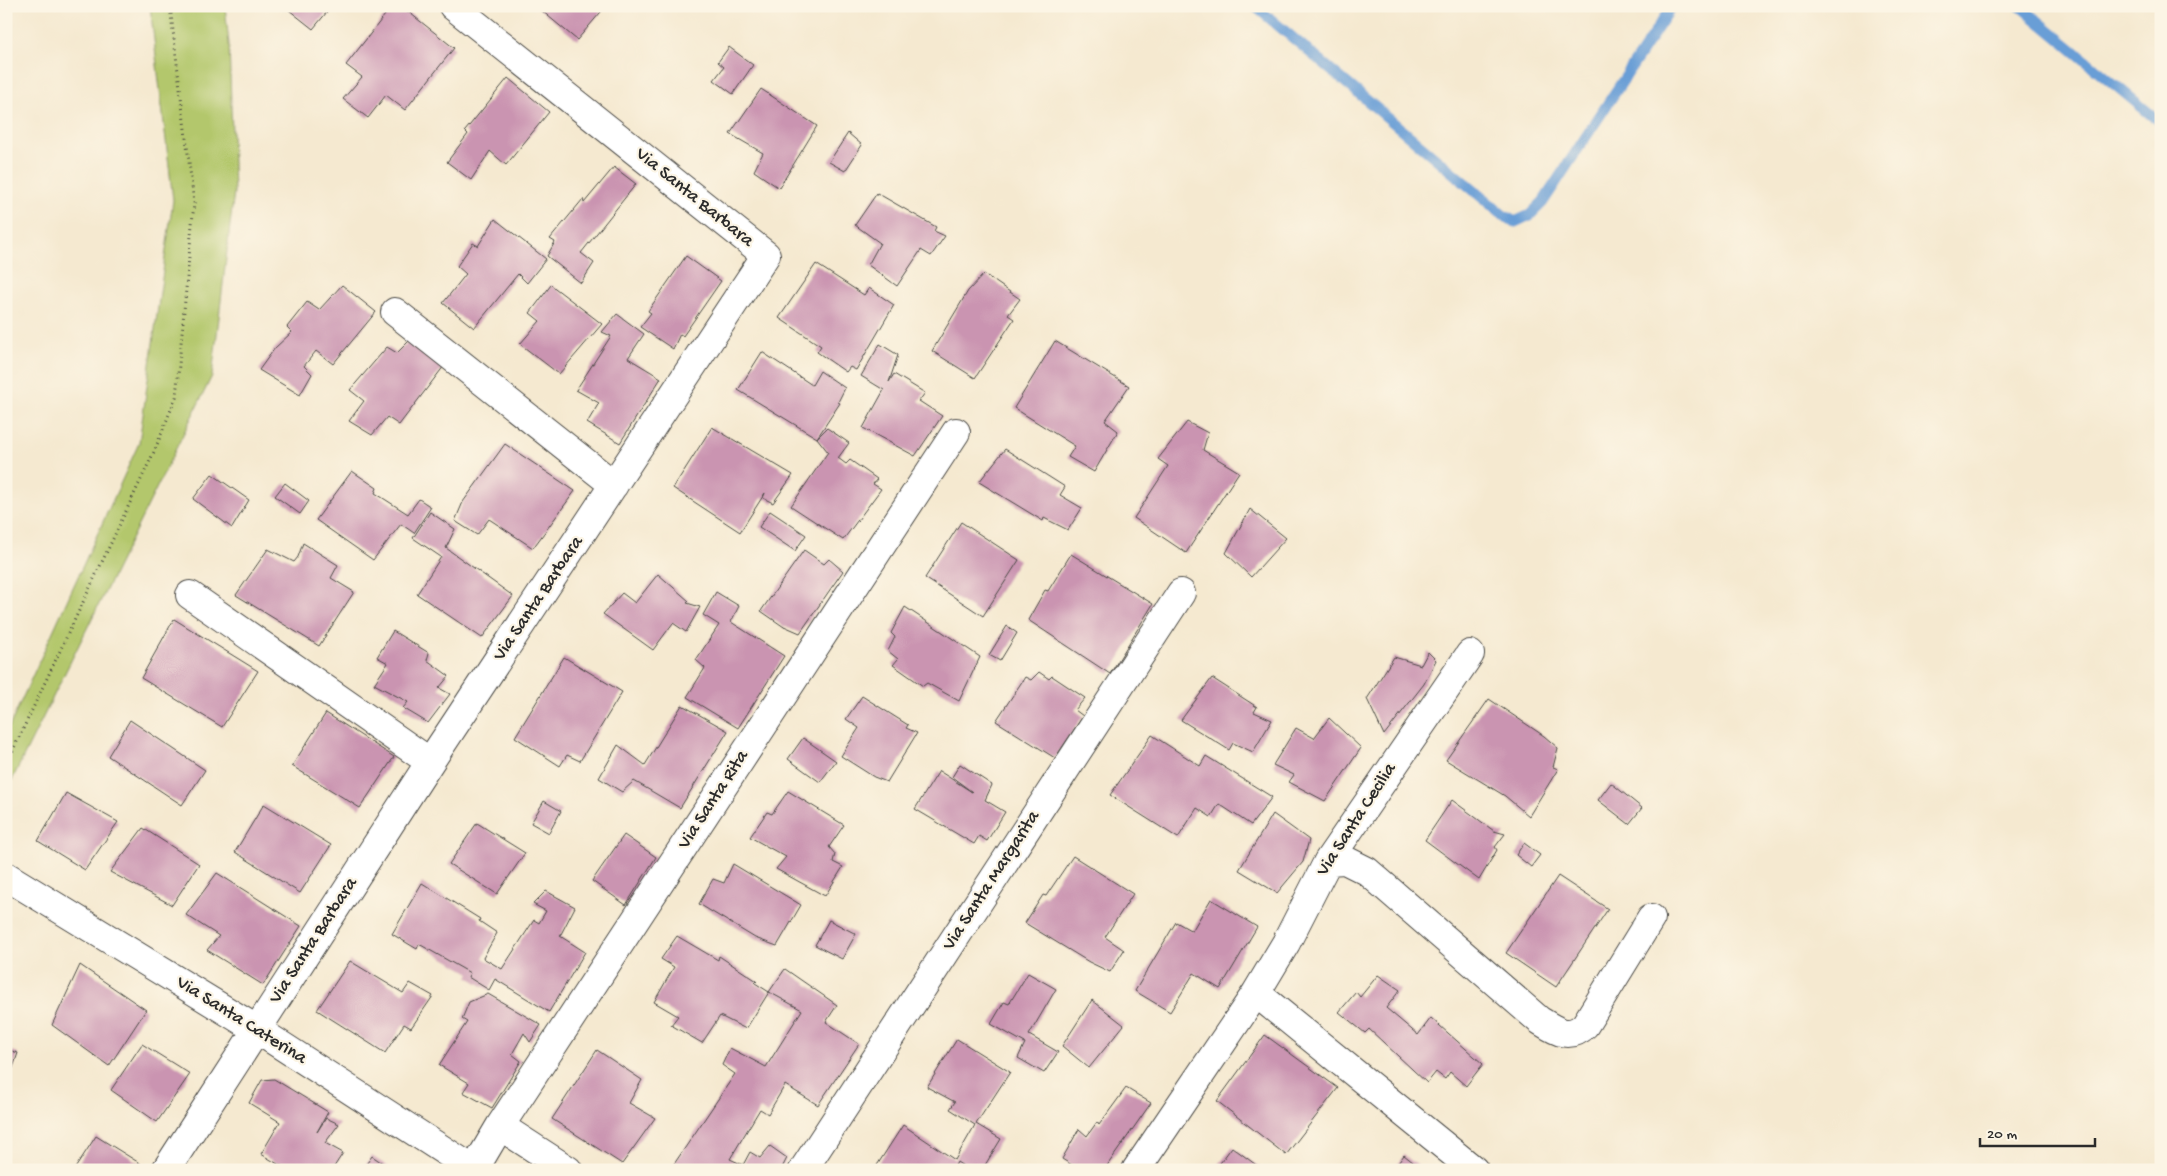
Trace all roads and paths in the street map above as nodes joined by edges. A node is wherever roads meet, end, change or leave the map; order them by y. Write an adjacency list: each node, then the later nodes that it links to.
1 (170, 6): 10 (path)
2 (453, 6): 5 (street, Via Santa Barbara)
3 (396, 312): 5 (street)
4 (956, 432): 16 (street, Via Santa Rita)
5 (614, 485): 9 (street, Via Santa Barbara)
6 (1181, 593): 20 (street, Via Santa Margarita)
7 (190, 595): 9 (street)
8 (1470, 654): 11 (street, Via Santa Cecilia)
9 (430, 762): 15 (street, Via Santa Barbara)
10 (6, 765)
11 (1328, 860): 13 (street); 14 (street, Via Santa Cecilia)
12 (6, 876): 15 (street, Via Santa Caterina)
13 (1651, 918)
14 (1256, 993): 21 (street, Via Santa Cecilia); 22 (street)
15 (256, 1029): 17 (street, Via Santa Barbara); 18 (street, Via Santa Caterina)
16 (500, 1126): 18 (street, Via Santa Rita); 19 (street)
17 (166, 1170)
18 (474, 1170)
19 (568, 1170)
20 (804, 1170)
21 (1136, 1170)
22 (1474, 1170)

